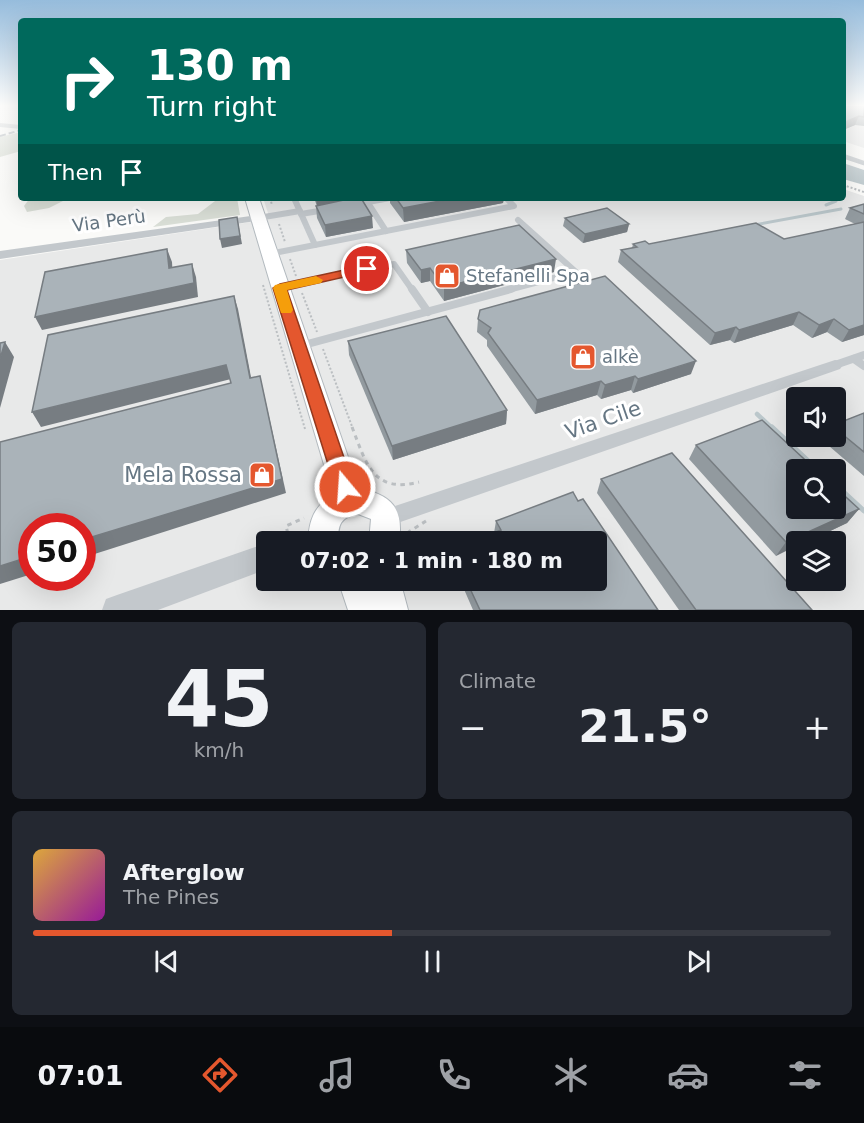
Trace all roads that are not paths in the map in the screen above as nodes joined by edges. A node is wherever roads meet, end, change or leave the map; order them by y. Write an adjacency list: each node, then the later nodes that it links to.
1 (846, 157): 2 (lane)
2 (864, 163)
3 (295, 201): 10 (lane)
4 (362, 201): 7 (lane)
5 (367, 201): 12 (lane)
6 (509, 201): 12 (lane)
7 (345, 206)
8 (334, 208): 10 (lane)
9 (262, 211): 10 (lane); 14 (main road); 15 (street, Via Perù)
10 (300, 213): 13 (lane)
11 (518, 220): 18 (lane)
12 (386, 231): 13 (lane)
13 (315, 245): 14 (lane)
14 (281, 250): 17 (main road)
15 (0, 255)
16 (394, 264): 17 (lane); 18 (lane)
17 (293, 285): 19 (main road)
18 (428, 312): 19 (lane)
19 (298, 347): 24 (main road)
20 (864, 355): 21 (lane)
21 (854, 359): 22 (lane); 23 (lane)
22 (835, 365): 27 (street, Via Cile)
23 (864, 366)
24 (349, 502): 25 (main road); 26 (main road)
25 (322, 531)
26 (391, 531)
27 (395, 531)
28 (256, 560): 31 (street)
29 (358, 591): 32 (main road)
30 (387, 591): 33 (main road)
31 (117, 610)
32 (364, 610)
33 (392, 610)

